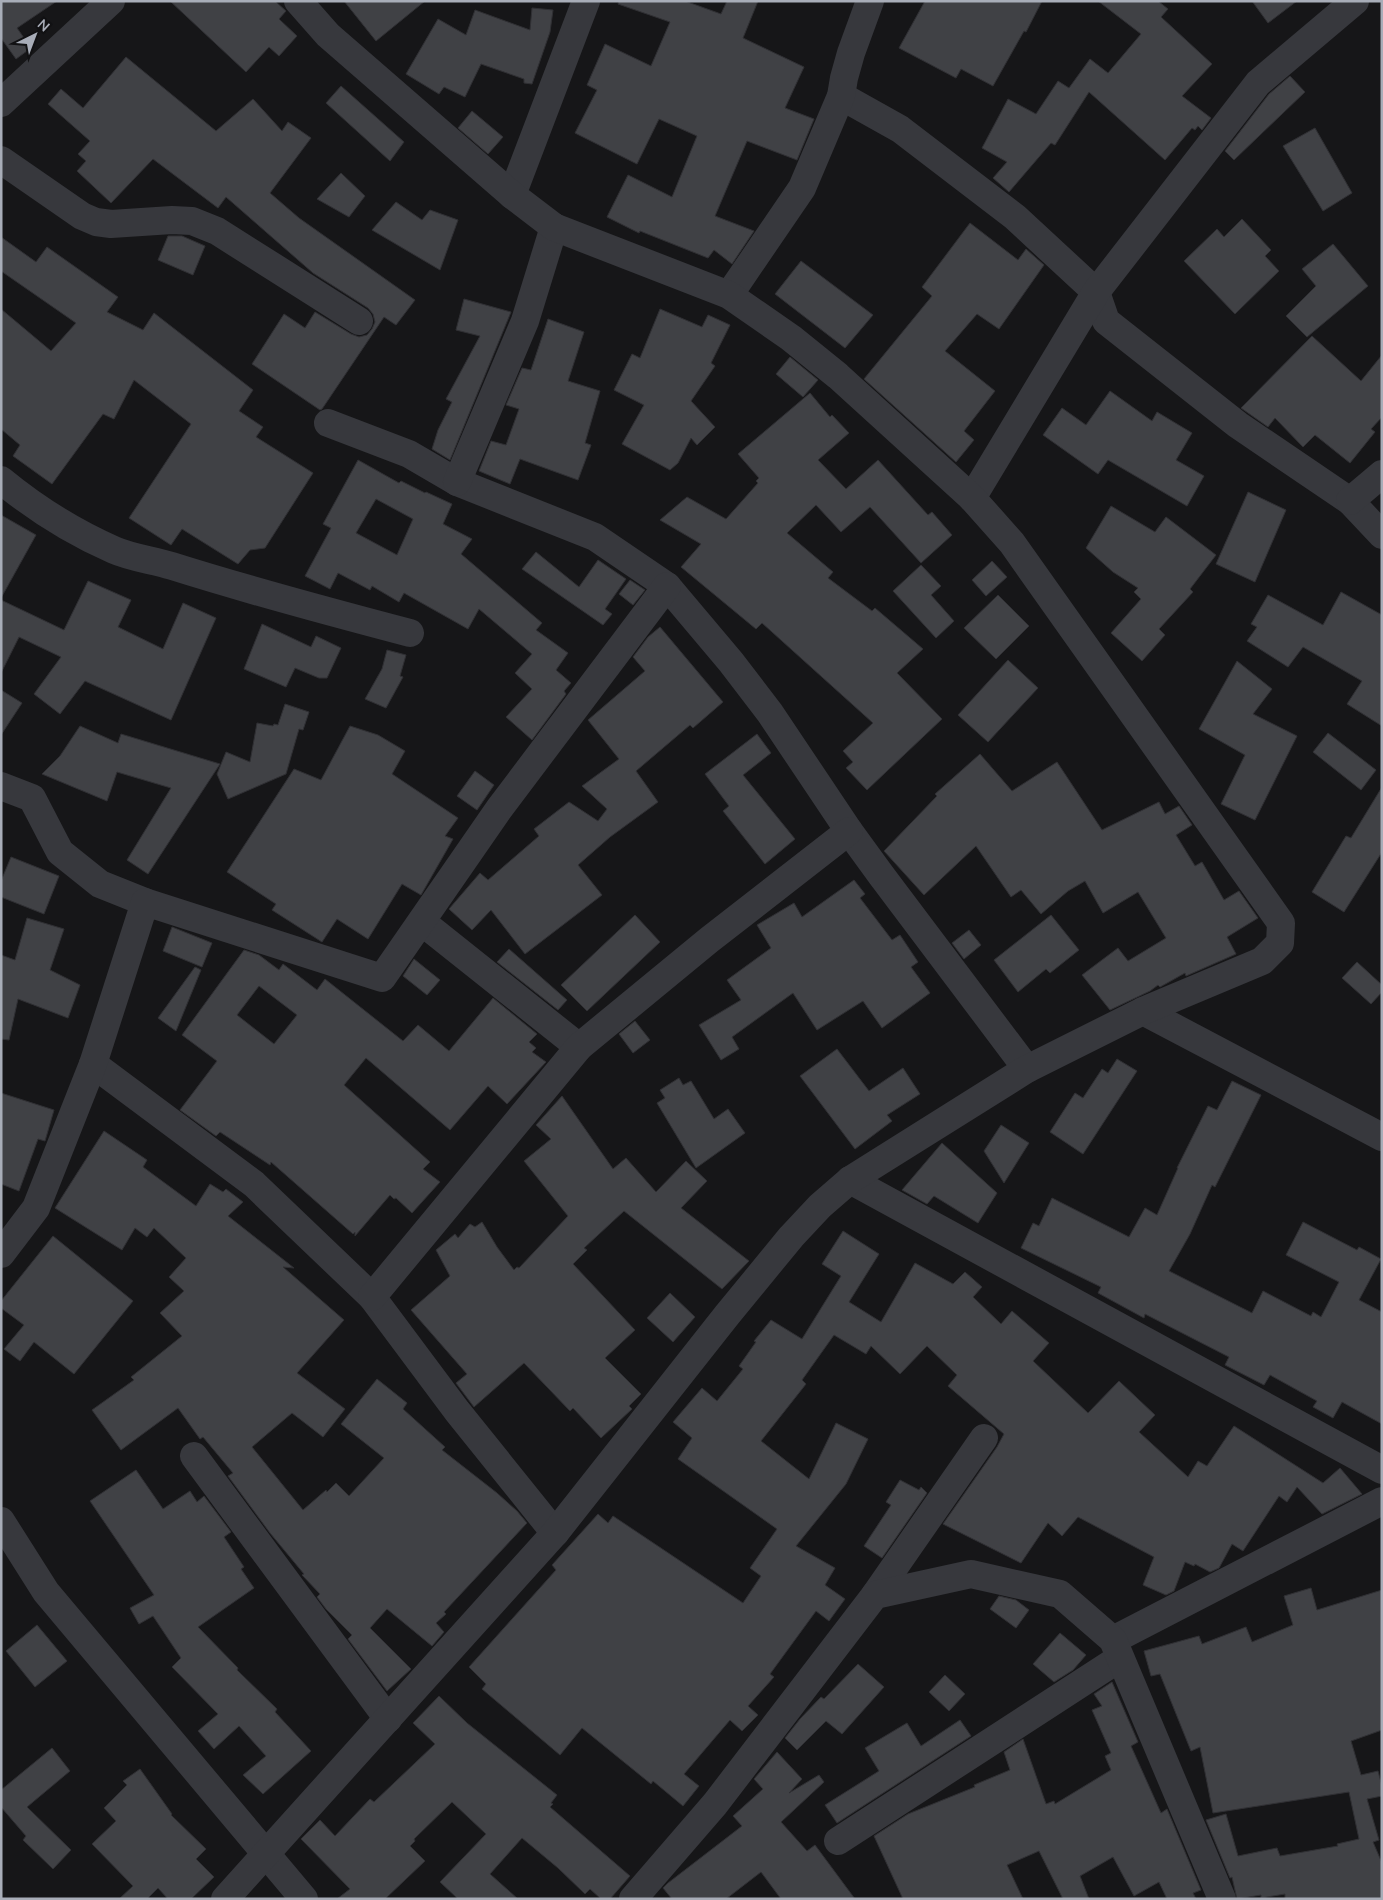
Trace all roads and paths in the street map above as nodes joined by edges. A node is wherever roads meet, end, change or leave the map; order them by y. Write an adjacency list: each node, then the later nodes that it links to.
1 (111, 1): 7 (street)
2 (298, 1): 9 (street)
3 (586, 1): 9 (street)
4 (870, 1): 6 (street)
5 (1355, 1): 11 (street)
6 (841, 96): 11 (street); 12 (street)
7 (1, 102)
8 (1, 160): 13 (street)
9 (512, 195): 10 (street)
10 (554, 227): 12 (street); 17 (street)
11 (1096, 292): 18 (street); 19 (street)
12 (729, 295): 18 (street)
13 (359, 321)
14 (328, 423): 17 (street)
15 (1382, 474): 19 (street)
16 (1, 480): 22 (street)
17 (458, 482): 21 (street)
18 (972, 498): 27 (street)
19 (1350, 501): 20 (street)
20 (1382, 535)
21 (667, 586): 24 (street); 26 (street)
22 (410, 633)
23 (1, 786): 25 (street)
24 (849, 831): 28 (street); 30 (street)
25 (145, 902): 26 (street); 29 (street)
26 (422, 922): 28 (street)
27 (1143, 1012): 30 (street); 31 (street)
28 (579, 1047): 34 (street)
29 (93, 1064): 33 (street); 34 (street)
30 (1027, 1069): 32 (street)
31 (1377, 1127)
32 (850, 1180): 37 (street); 40 (street)
33 (1, 1254)
34 (372, 1296): 40 (street)
35 (984, 1438): 41 (street)
36 (194, 1456): 43 (street)
37 (1382, 1470)
38 (1382, 1501): 42 (street)
39 (1, 1521): 45 (street)
40 (555, 1533): 43 (street)
41 (875, 1595): 42 (street); 48 (street)
42 (1116, 1649): 44 (street); 49 (street)
43 (388, 1720): 45 (street)
44 (838, 1841)
45 (267, 1853): 46 (street); 47 (street)
46 (225, 1899)
47 (304, 1899)
48 (633, 1899)
49 (1222, 1899)

